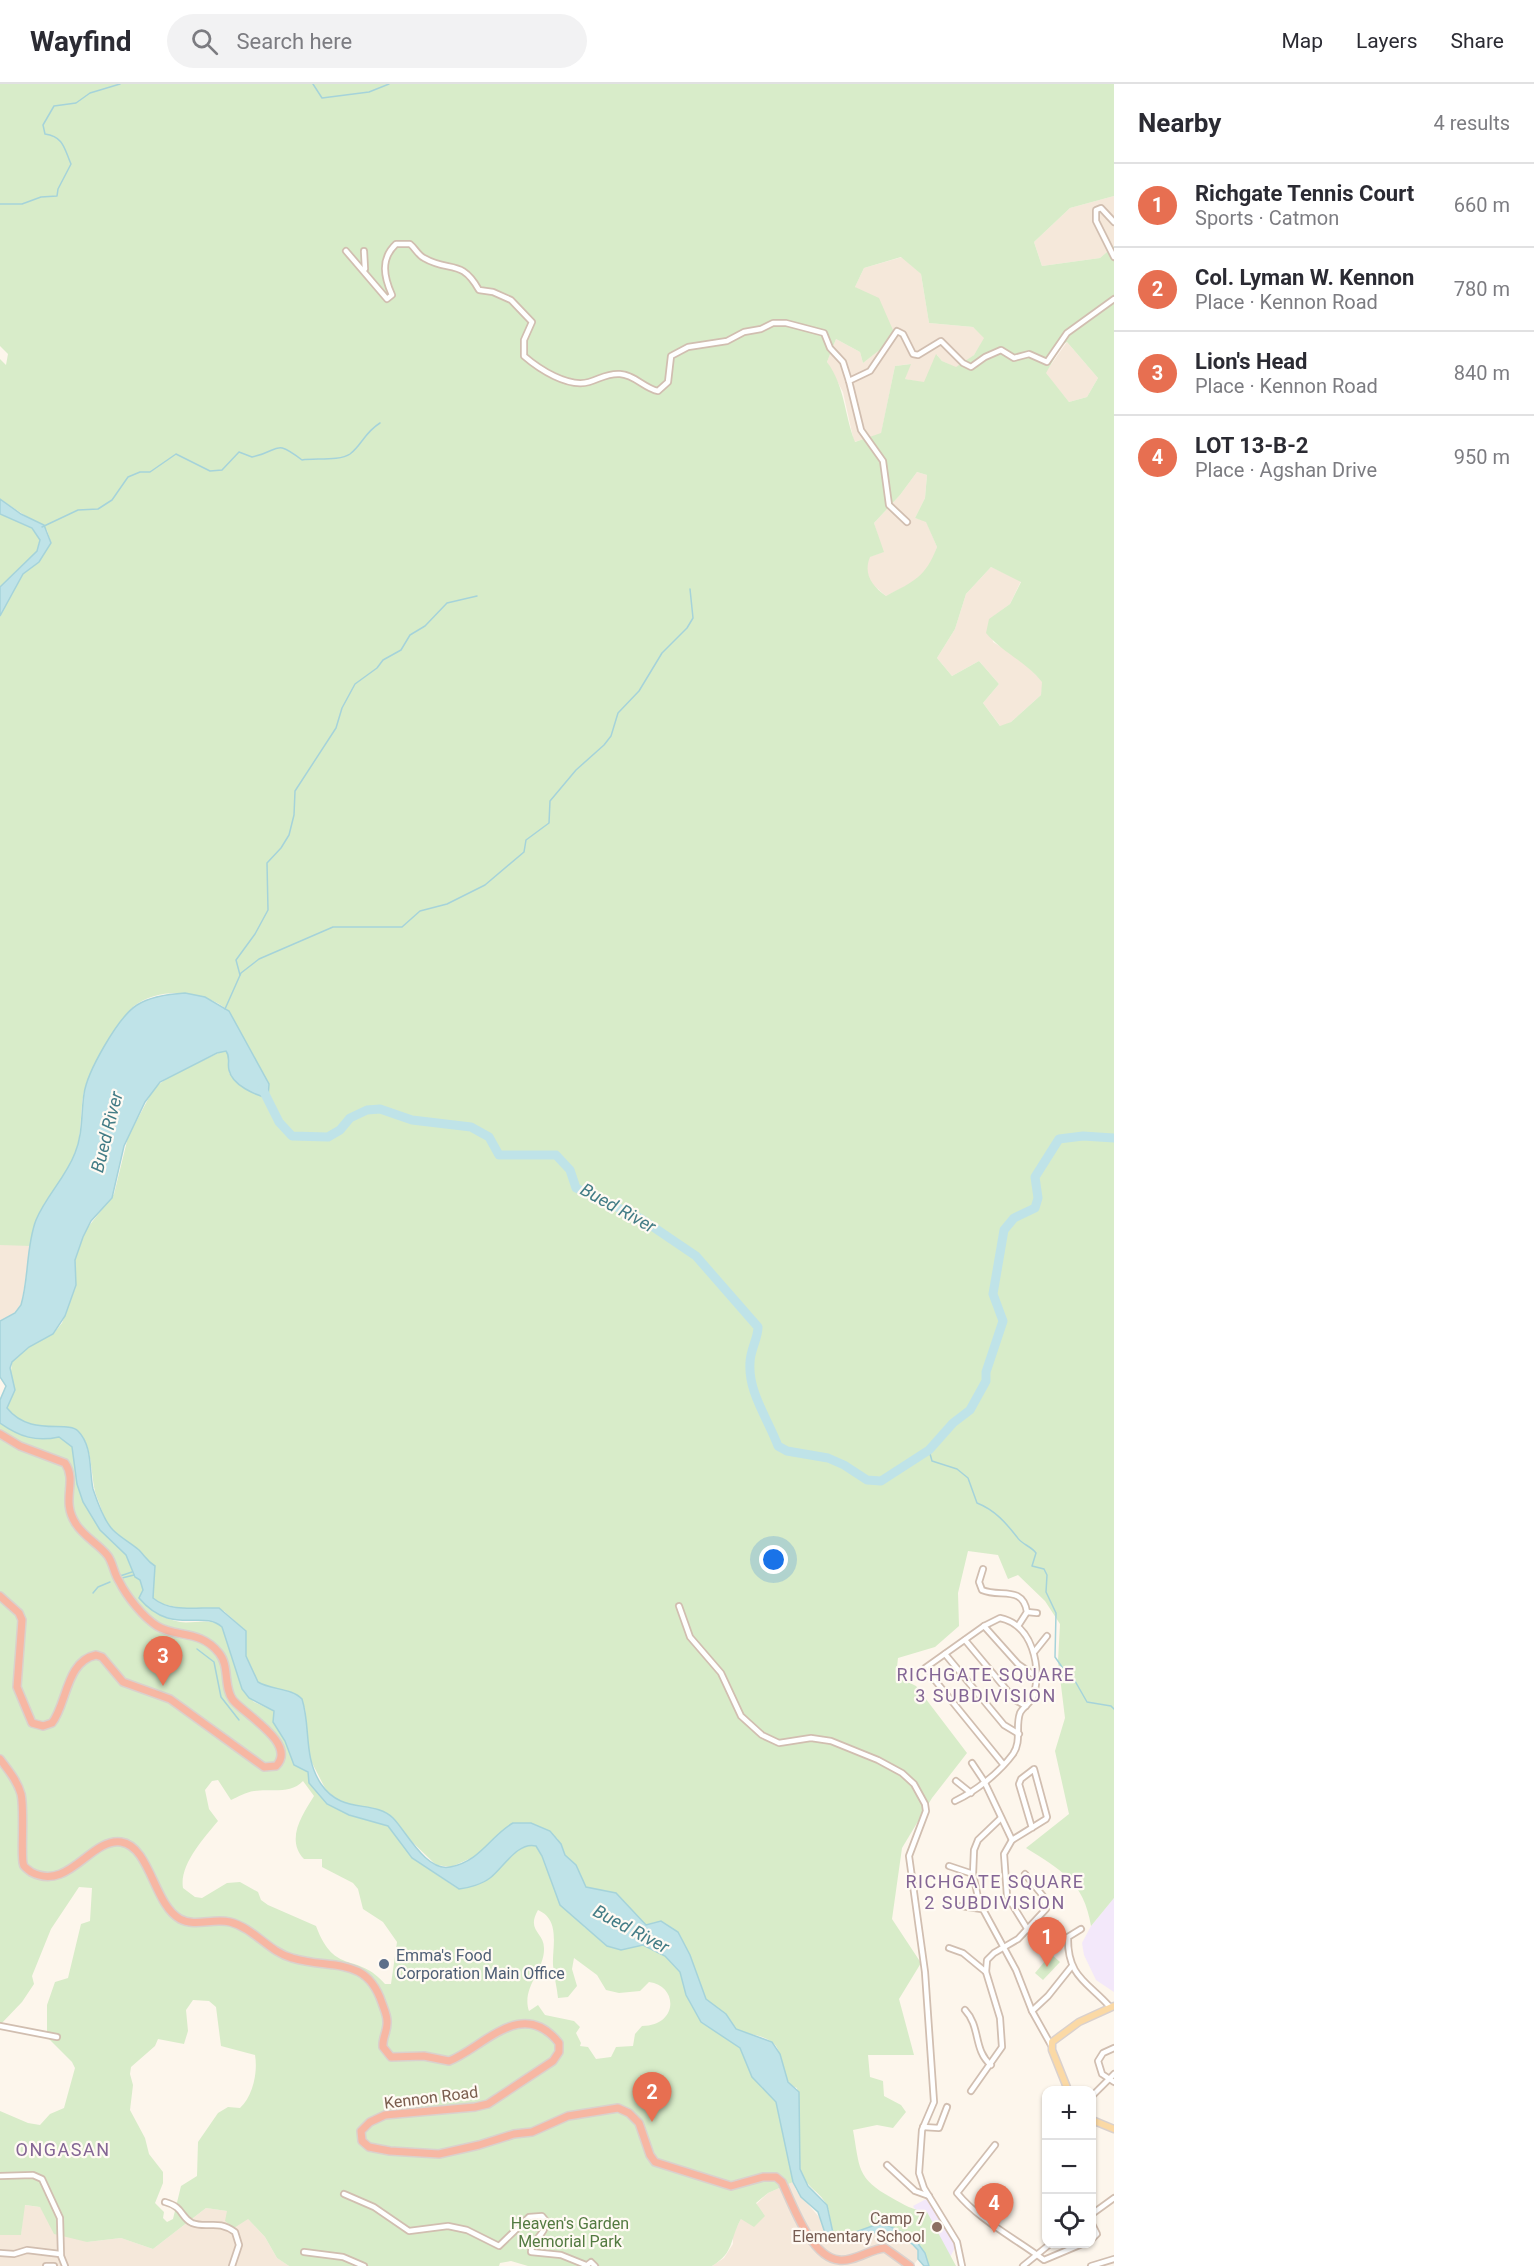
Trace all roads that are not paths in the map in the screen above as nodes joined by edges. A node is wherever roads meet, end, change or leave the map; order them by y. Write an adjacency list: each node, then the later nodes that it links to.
1 (1114, 222): 4 (street)
2 (346, 251): 5 (street)
3 (364, 251): 5 (street)
4 (1114, 257)
5 (365, 271): 7 (street)
6 (1114, 299): 7 (street)
7 (849, 381): 8 (street)
8 (907, 522)
9 (0, 1434): 11 (highway)
10 (983, 1569): 13 (street)
11 (0, 1596)
12 (679, 1606): 60 (street)
13 (1027, 1612): 14 (street); 16 (street)
14 (1037, 1612)
15 (984, 1626): 16 (street); 18 (street); 21 (street)
16 (1018, 1626): 19 (street)
17 (1047, 1636): 19 (street)
18 (965, 1640): 20 (street); 22 (street)
19 (1035, 1651): 21 (street)
20 (945, 1654): 23 (street); 26 (street)
21 (1034, 1675): 22 (street)
22 (1026, 1706): 23 (street)
23 (1019, 1734): 26 (street)
24 (0, 1759): 77 (highway, Kennon Road)
25 (972, 1763): 28 (street)
26 (1003, 1764): 28 (street)
27 (956, 1781): 29 (street)
28 (984, 1781): 29 (street); 31 (street)
29 (971, 1793): 30 (street)
30 (956, 1801)
31 (1001, 1818): 33 (street); 35 (street)
32 (1032, 1828): 32 (street); 33 (street)
33 (1012, 1840): 40 (street)
34 (949, 1866): 35 (street)
35 (973, 1874): 38 (street)
36 (1025, 1874): 40 (street)
37 (961, 1906): 38 (street)
38 (981, 1909): 42 (street)
39 (1081, 1929): 43 (street)
40 (1028, 1930): 42 (street)
41 (949, 1948): 44 (street)
42 (1002, 1950): 44 (street); 47 (street)
43 (1072, 1966): 45 (street); 47 (street)
44 (986, 1972): 52 (street)
45 (1112, 2007): 50 (main road)
46 (965, 2010): 52 (street)
47 (1032, 2011): 50 (street)
48 (0, 2026): 49 (street)
49 (57, 2037)
50 (1051, 2045): 55 (main road)
51 (1114, 2048): 54 (street)
52 (990, 2066): 56 (street)
53 (1114, 2074): 54 (street)
54 (1111, 2081): 57 (street)
55 (1066, 2086)
56 (971, 2091)
57 (1096, 2093)
58 (947, 2107): 60 (street)
59 (1096, 2122): 61 (main road)
60 (923, 2127): 66 (street)
61 (1114, 2129)
62 (995, 2145): 74 (street)
63 (887, 2165): 66 (street)
64 (0, 2176): 75 (street)
65 (344, 2194): 83 (street)
66 (929, 2196): 85 (street)
67 (1114, 2198): 69 (street)
68 (165, 2202): 81 (street)
69 (1096, 2211)
70 (1044, 2248): 74 (street)
71 (1073, 2248): 74 (street)
72 (304, 2252): 82 (street)
73 (0, 2253): 75 (street)
74 (1036, 2253): 86 (street)
75 (60, 2254): 80 (street)
76 (1114, 2259): 87 (street)
77 (908, 2265)
78 (46, 2266): 79 (street)
79 (54, 2266)
80 (65, 2266)
81 (232, 2266)
82 (364, 2266)
83 (586, 2266): 84 (street)
84 (595, 2266)
85 (962, 2266)
86 (1023, 2266)
87 (1091, 2266)

